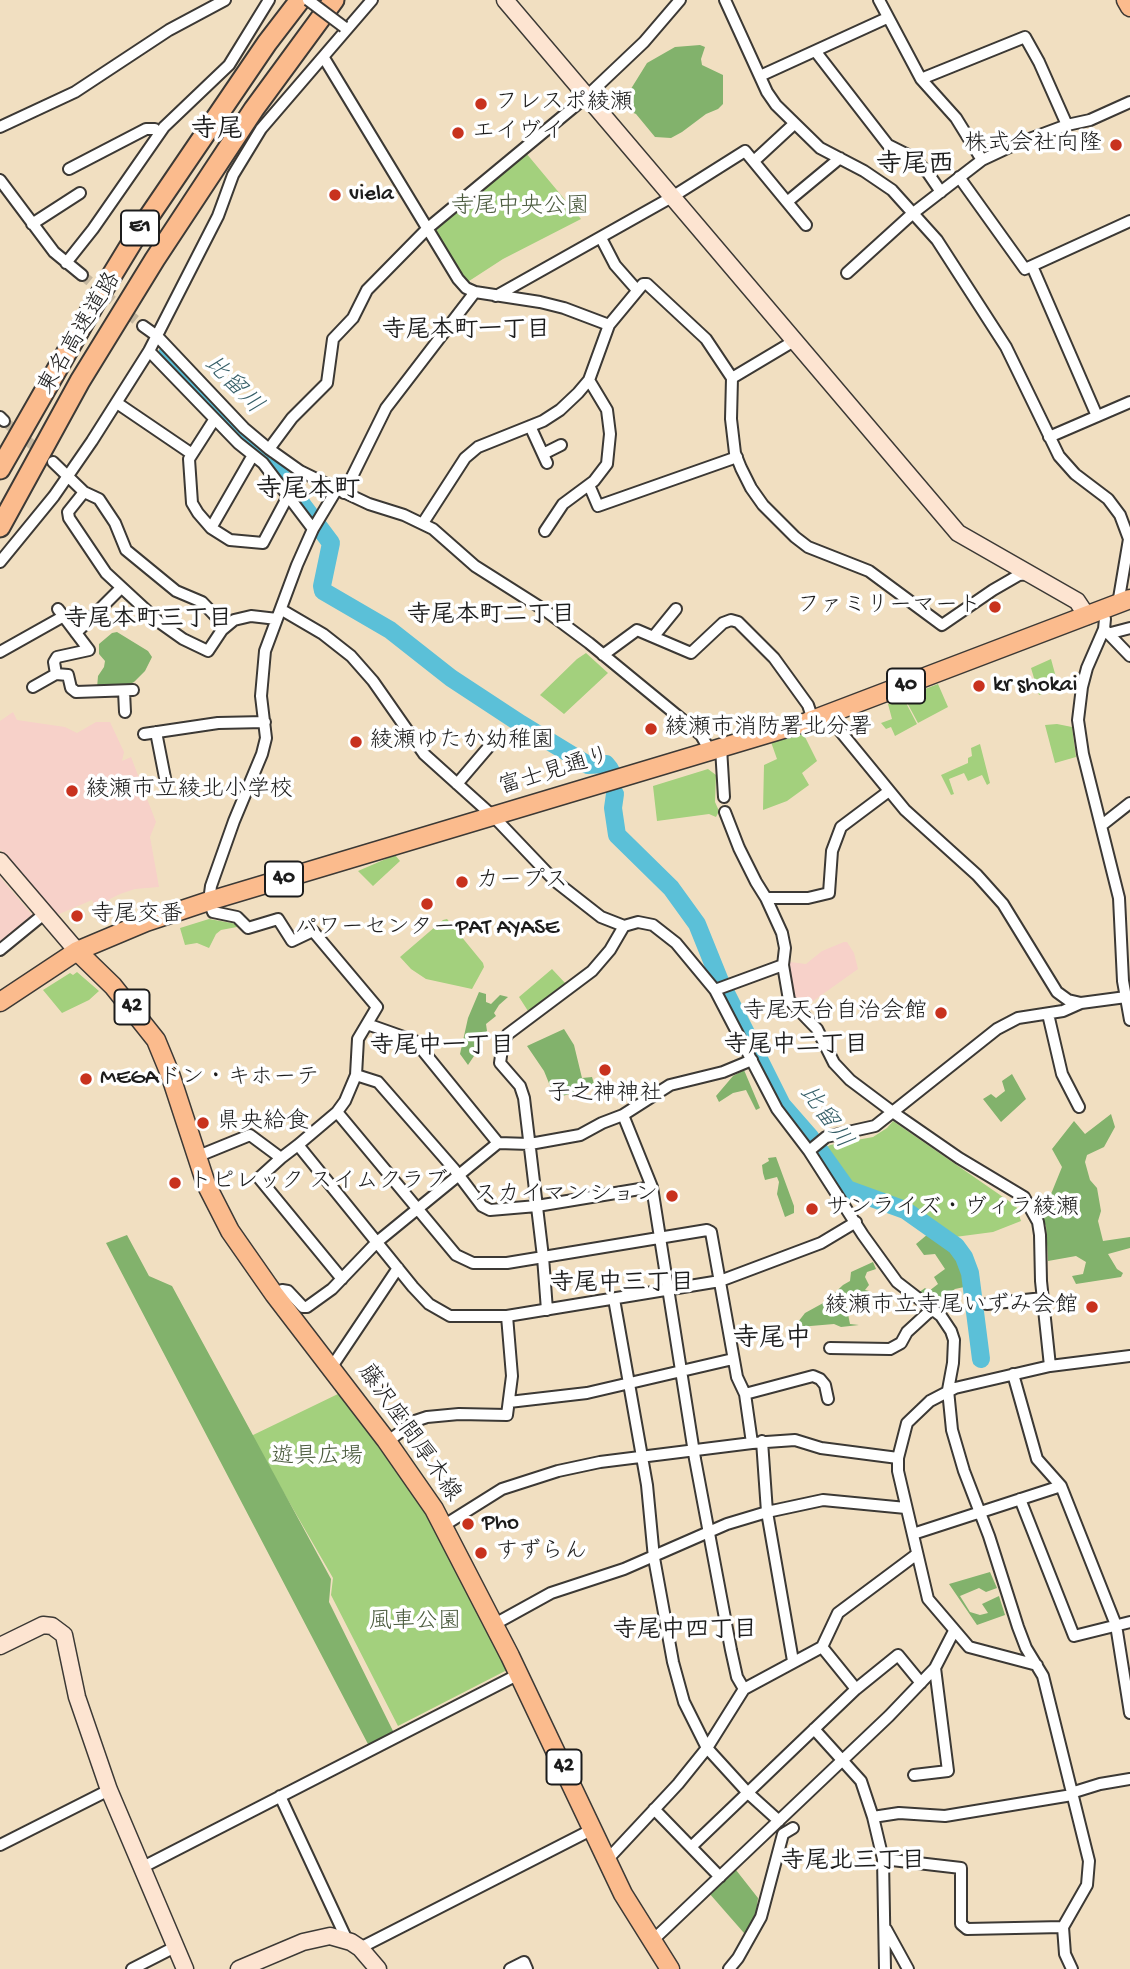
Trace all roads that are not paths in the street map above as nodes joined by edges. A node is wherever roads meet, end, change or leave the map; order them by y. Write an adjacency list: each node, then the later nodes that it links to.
1 (226, 0): 23 (street)
2 (269, 0): 24 (street)
3 (300, 0): 67 (highway, 東名高速道路 / E1)
4 (308, 0): 14 (street, bridge)
5 (334, 0): 75 (highway, 東名高速道路 / E1)
6 (372, 0): 14 (street)
7 (505, 0): 19 (street)
8 (680, 0): 19 (street)
9 (725, 0): 17 (street)
10 (879, 0): 13 (street)
11 (1126, 0): 12 (main road)
12 (1130, 6)
13 (887, 18): 15 (street); 18 (street)
14 (345, 28): 16 (street)
15 (816, 52): 17 (street); 31 (street)
16 (324, 58): 39 (street); 50 (street)
17 (760, 76): 21 (street)
18 (921, 79): 22 (street); 26 (street)
19 (586, 97): 33 (street); 39 (street)
20 (1130, 102): 22 (street)
21 (794, 124): 25 (street); 27 (street)
22 (1067, 125): 26 (street)
23 (0, 127)
24 (159, 134): 28 (street); 41 (street)
25 (840, 158): 34 (street); 35 (street)
26 (982, 160): 29 (street)
27 (754, 161): 33 (street); 34 (street)
28 (69, 169)
29 (959, 177): 31 (street); 42 (street)
30 (1, 186): 37 (street)
31 (941, 192): 35 (street)
32 (80, 193): 37 (street)
33 (672, 197): 40 (street); 51 (street)
34 (787, 202): 38 (street)
35 (912, 214): 43 (street); 60 (street)
36 (1130, 221): 42 (street)
37 (32, 224): 41 (street)
38 (806, 225)
39 (428, 228): 46 (street); 62 (street)
40 (601, 237): 45 (street); 47 (street)
41 (66, 263): 44 (street)
42 (1032, 266): 57 (street)
43 (847, 273)
44 (82, 275)
45 (637, 290): 48 (street); 53 (street)
46 (475, 292): 47 (street); 70 (street)
47 (496, 296): 48 (street)
48 (609, 325): 54 (street)
49 (143, 326): 50 (street)
50 (157, 336): 52 (street); 62 (street)
51 (794, 341): 53 (street); 79 (street)
52 (149, 351): 56 (street); 58 (street)
53 (732, 378): 65 (street)
54 (589, 380): 59 (street); 69 (street)
55 (1130, 402): 57 (street)
56 (117, 403): 63 (street); 68 (street)
57 (1097, 416): 60 (street)
58 (214, 420): 63 (street); 64 (street)
59 (530, 426): 61 (street); 73 (street)
60 (1049, 437): 81 (street)
61 (561, 445)
62 (269, 449): 70 (street)
63 (192, 454): 76 (street)
64 (253, 455): 72 (street); 76 (street)
65 (737, 457): 69 (street); 79 (street)
66 (53, 462): 68 (street)
67 (0, 469)
68 (68, 475): 71 (street); 78 (street)
69 (589, 485): 77 (street)
70 (340, 491): 73 (street); 74 (street)
71 (84, 492): 80 (street); 85 (street)
72 (288, 496): 74 (street); 76 (street)
73 (423, 523): 91 (street)
74 (315, 525): 84 (street)
75 (0, 527)
76 (211, 528)
77 (544, 530)
78 (0, 562)
79 (1029, 574): 83 (street)
80 (121, 588): 85 (street); 88 (street)
81 (1124, 602): 83 (main road, 富士見通り / 40)
82 (676, 609): 89 (street)
83 (1094, 613): 87 (street); 96 (main road, 富士見通り / 40)
84 (279, 615): 85 (street); 97 (street); 101 (street)
85 (225, 626)
86 (1130, 628): 87 (street)
87 (1107, 631): 92 (street); 107 (street)
88 (76, 633): 90 (street); 93 (street)
89 (654, 636): 91 (street); 96 (street)
90 (0, 652)
91 (603, 655): 99 (street)
92 (1130, 656)
93 (56, 674): 94 (street); 95 (street)
94 (33, 687)
95 (125, 712)
96 (820, 717): 99 (main road, 富士見通り / 40); 102 (street)
97 (265, 722): 100 (street); 110 (street)
98 (492, 743): 101 (street)
99 (716, 750): 103 (street); 106 (main road, 富士見通り / 40)
100 (166, 783)
101 (457, 784): 106 (street)
102 (889, 791): 109 (street); 120 (street)
103 (724, 797)
104 (1130, 803): 107 (street)
105 (725, 812): 109 (street)
106 (494, 817): 110 (main road, 富士見通り / 40); 112 (street)
107 (1102, 825): 115 (street)
108 (0, 861): 111 (street)
109 (766, 898): 116 (street)
110 (209, 901): 114 (main road, 富士見通り / 40); 123 (street)
111 (44, 914): 113 (street); 114 (street)
112 (624, 926): 117 (street); 131 (street)
113 (0, 950)
114 (77, 951): 119 (main road, 富士見通り / 40); 134 (main road, 藤沢座間厚木線 / 42)
115 (1126, 964): 118 (street)
116 (783, 965): 117 (street); 128 (street)
117 (722, 987): 124 (street)
118 (1126, 997): 120 (street); 122 (street)
119 (0, 1002)
120 (1081, 1003): 121 (street)
121 (1048, 1014): 126 (street); 128 (street)
122 (1130, 1020)
123 (367, 1024): 125 (street); 130 (street)
124 (752, 1060): 129 (street); 133 (street)
125 (356, 1075): 127 (street); 136 (street)
126 (1079, 1107)
127 (337, 1112): 132 (street); 139 (street)
128 (894, 1113): 133 (street); 149 (street)
129 (623, 1115): 131 (street); 137 (street)
130 (498, 1143): 131 (street); 136 (street)
131 (530, 1144): 138 (street)
132 (298, 1145): 135 (street); 142 (street)
133 (813, 1148): 140 (street)
134 (196, 1157): 135 (street); 148 (main road, 藤沢座間厚木線 / 42)
135 (281, 1158): 145 (street)
136 (459, 1175): 138 (street); 139 (street)
137 (652, 1187): 138 (street); 141 (street)
138 (537, 1206): 143 (street)
139 (417, 1208): 142 (street); 143 (street)
140 (856, 1222): 146 (street); 153 (street)
141 (659, 1237): 143 (street); 146 (street); 147 (street)
142 (377, 1242): 144 (street); 145 (street)
143 (543, 1257): 152 (street)
144 (398, 1268): 154 (street); 159 (street)
145 (342, 1279): 148 (street)
146 (720, 1281): 147 (street); 157 (street)
147 (668, 1290): 150 (street); 160 (street)
148 (274, 1294): 159 (main road, 藤沢座間厚木線 / 42)
149 (1043, 1298): 151 (street); 158 (street)
150 (614, 1299): 152 (street); 162 (street)
151 (986, 1304)
152 (547, 1310): 154 (street)
153 (931, 1310): 155 (street); 163 (street)
154 (507, 1316): 166 (street)
155 (830, 1348)
156 (1130, 1356): 158 (street)
157 (733, 1359): 160 (street); 164 (street)
158 (1050, 1366): 161 (street)
159 (331, 1368): 167 (main road, 藤沢座間厚木線 / 42)
160 (682, 1370): 162 (street); 169 (street)
161 (1013, 1374): 163 (street); 172 (street)
162 (629, 1383): 166 (street); 170 (street)
163 (948, 1390): 171 (street); 175 (street)
164 (745, 1394): 165 (street); 168 (street)
165 (828, 1399)
166 (509, 1402): 167 (street)
167 (387, 1442): 177 (main road, 藤沢座間厚木線 / 42)
168 (757, 1442): 169 (street); 171 (street); 176 (street)
169 (694, 1451): 170 (street); 178 (street)
170 (642, 1456): 177 (street); 181 (street)
171 (898, 1458): 174 (street)
172 (1061, 1486): 173 (street); 184 (street)
173 (1020, 1499): 175 (street); 184 (street)
174 (906, 1508): 176 (street); 179 (street)
175 (981, 1511): 179 (street); 189 (street)
176 (767, 1512): 178 (street); 188 (street)
177 (443, 1526): 183 (main road, 藤沢座間厚木線 / 42)
178 (710, 1531): 181 (street); 193 (street)
179 (913, 1534): 180 (street)
180 (917, 1554): 185 (street); 187 (street)
181 (654, 1558): 183 (street); 197 (street)
182 (1130, 1622): 184 (street)
183 (493, 1625): 191 (main road, 藤沢座間厚木線 / 42)
184 (1116, 1625): 195 (street)
185 (954, 1631): 189 (street); 190 (street)
186 (0, 1646): 201 (street)
187 (822, 1647): 188 (street); 194 (street)
188 (793, 1661): 193 (street)
189 (1037, 1665): 203 (street)
190 (935, 1668): 192 (street); 199 (street)
191 (519, 1674): 204 (street); 209 (main road, 藤沢座間厚木線 / 42)
192 (921, 1684): 194 (street); 198 (street)
193 (744, 1689): 197 (street)
194 (856, 1689): 196 (street)
195 (1130, 1713)
196 (814, 1729): 198 (street); 202 (street)
197 (707, 1748): 202 (street); 205 (street)
198 (842, 1761): 206 (street); 207 (street)
199 (914, 1775)
200 (1130, 1779): 203 (street)
201 (109, 1790): 210 (street); 214 (street)
202 (748, 1793): 207 (street); 211 (street)
203 (1072, 1794): 206 (street); 216 (street)
204 (280, 1796): 214 (street); 219 (street)
205 (654, 1809): 211 (street); 213 (street)
206 (873, 1817): 212 (street)
207 (779, 1821): 215 (street)
208 (793, 1828): 229 (street)
209 (593, 1829): 213 (main road, 藤沢座間厚木線 / 42); 219 (street)
210 (0, 1845)
211 (691, 1847): 215 (street)
212 (883, 1858): 216 (street); 217 (street)
213 (607, 1860): 218 (main road, 藤沢座間厚木線 / 42)
214 (141, 1868): 220 (street)
215 (720, 1877): 218 (street)
216 (1063, 1927): 232 (street)
217 (886, 1929): 230 (street); 231 (street)
218 (652, 1941): 228 (main road, 藤沢座間厚木線 / 42)
219 (354, 1944): 221 (street); 225 (street)
220 (175, 1947): 222 (street); 223 (street)
221 (266, 1964): 224 (street)
222 (132, 1969)
223 (185, 1969)
224 (239, 1969)
225 (379, 1969)
226 (510, 1969): 227 (street)
227 (527, 1969)
228 (670, 1969)
229 (729, 1969)
230 (885, 1969)
231 (908, 1969)
232 (1072, 1969)

